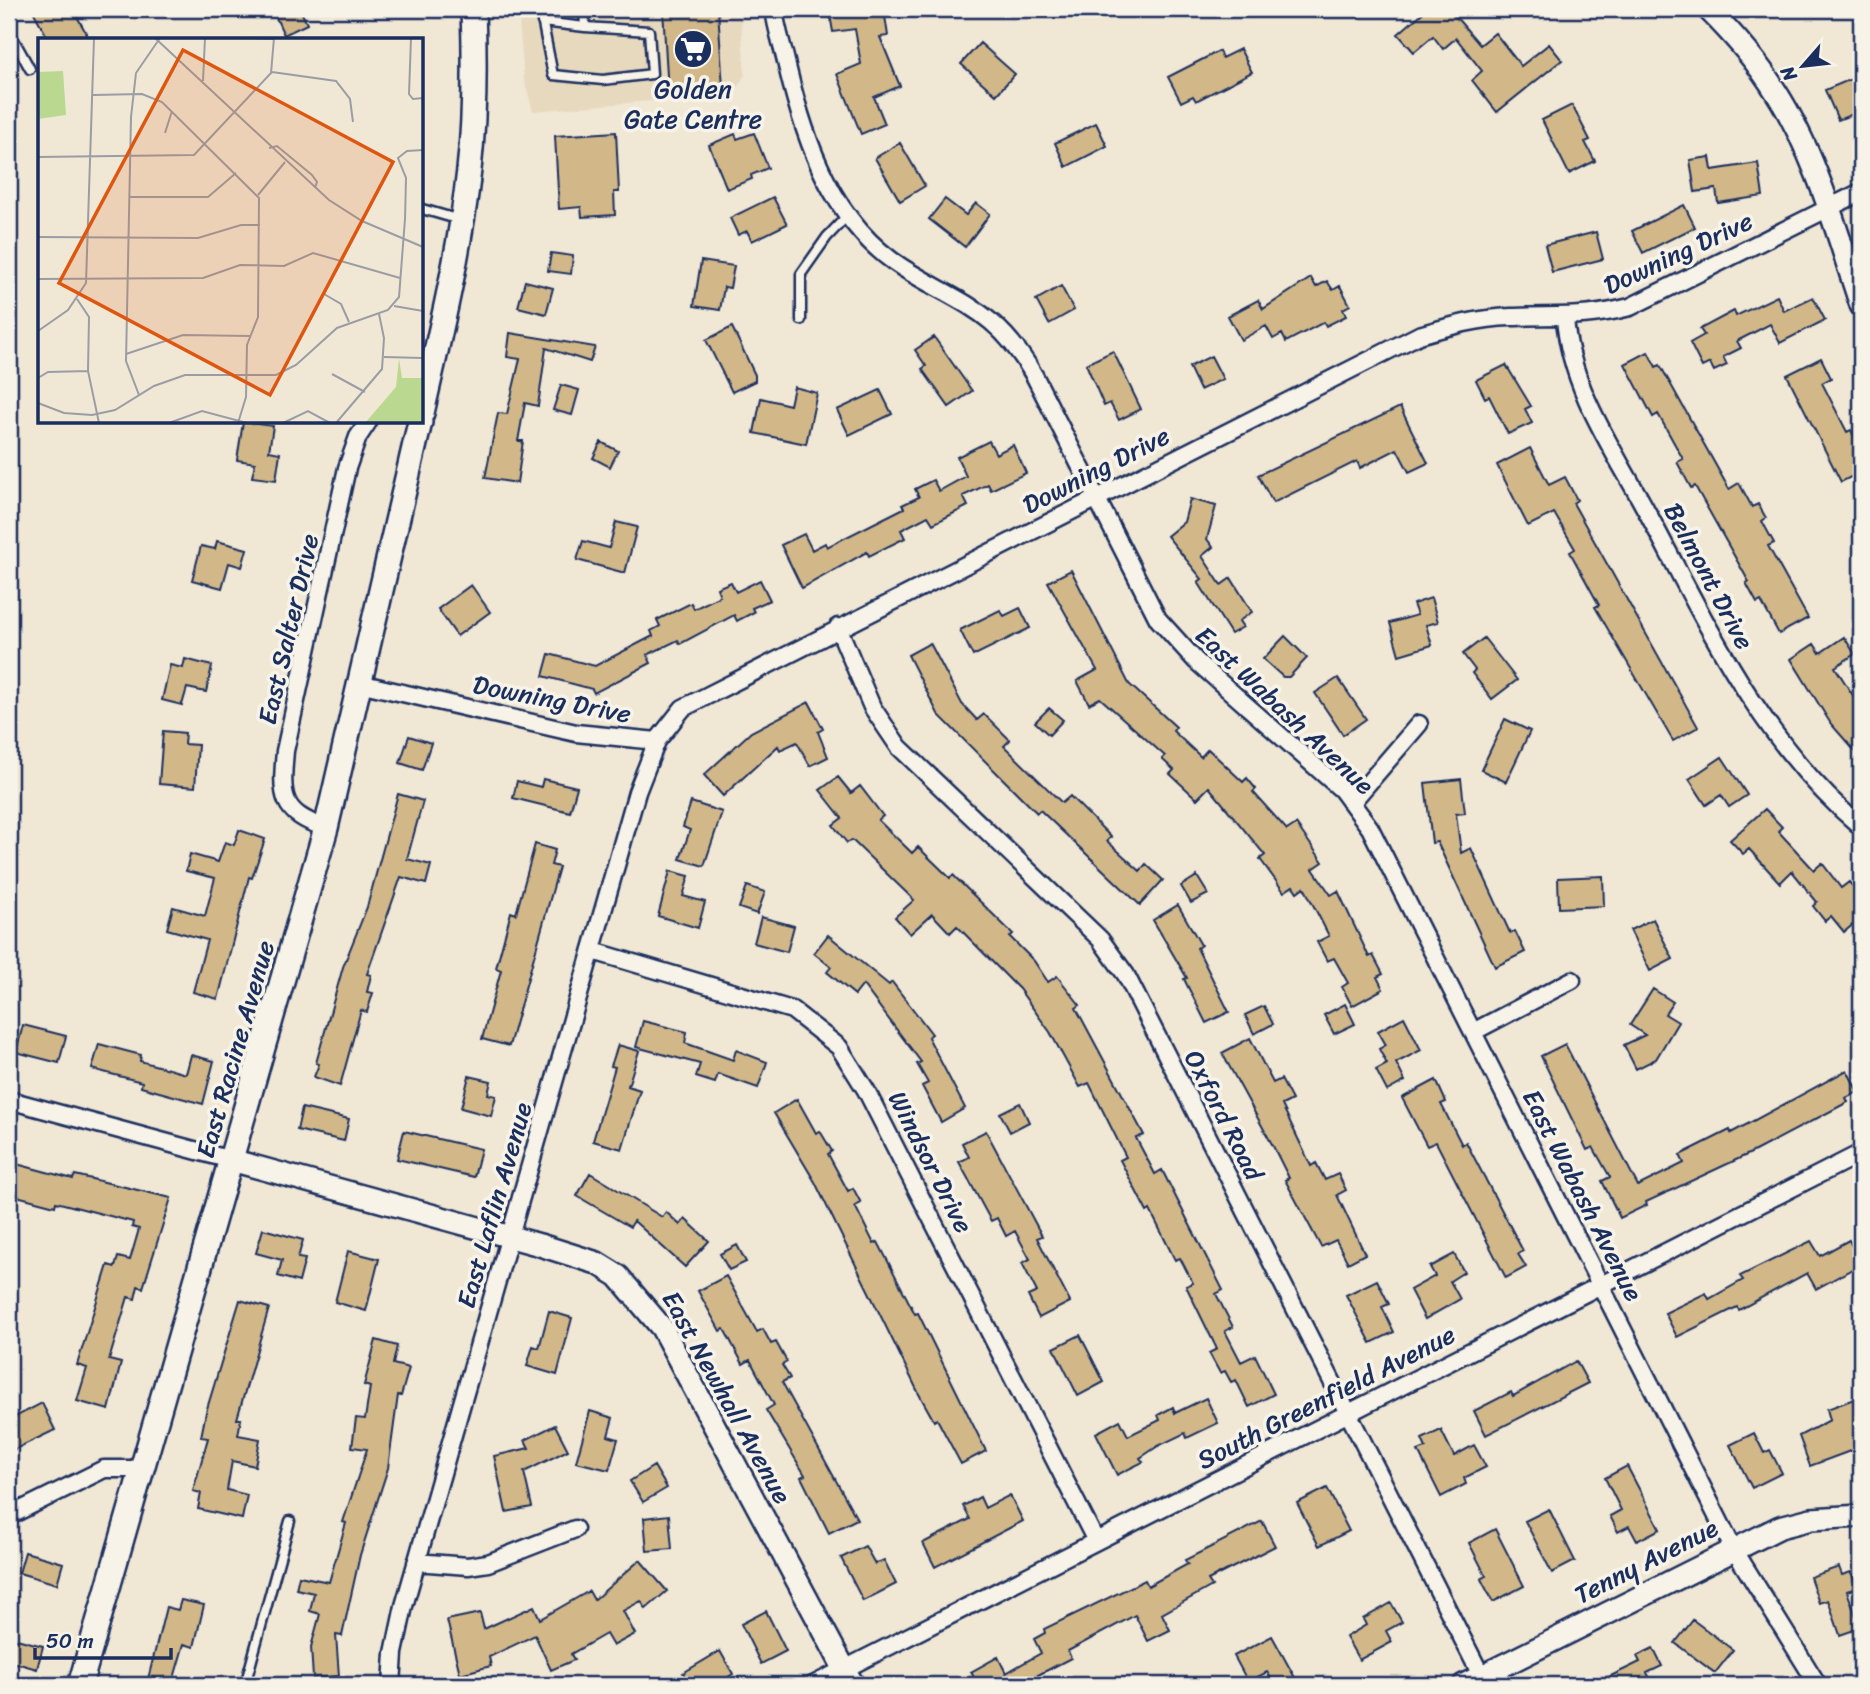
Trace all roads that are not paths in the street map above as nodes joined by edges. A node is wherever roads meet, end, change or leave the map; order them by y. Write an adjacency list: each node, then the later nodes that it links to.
1 (473, 9): 14 (main road)
2 (540, 9): 6 (lane)
3 (584, 9): 7 (lane)
4 (774, 9): 13 (street, East Wabash Avenue)
5 (1708, 9): 11 (street)
6 (542, 22): 7 (lane); 7 (lane)
7 (585, 27)
8 (9, 31): 9 (lane)
9 (30, 69)
10 (1861, 192): 11 (street, Downing Drive)
11 (1828, 208): 15 (street); 16 (street, Downing Drive)
12 (424, 210): 14 (lane)
13 (846, 217): 17 (lane); 21 (street, East Wabash Avenue)
14 (463, 220): 18 (main road)
15 (1861, 305)
16 (1565, 318): 21 (street, Downing Drive); 27 (street, Belmont Drive)
17 (801, 320)
18 (424, 402)
19 (368, 424): 28 (street, East Salter Drive)
20 (420, 424): 23 (main road, East Racine Avenue)
21 (1096, 497): 22 (street, Downing Drive); 26 (street, East Wabash Avenue)
22 (838, 627): 25 (street, Downing Drive); 37 (street, Oxford Road)
23 (359, 683): 25 (street, Downing Drive); 28 (main road, East Racine Avenue)
24 (1419, 724): 26 (street)
25 (657, 741): 29 (street, East Laflin Avenue)
26 (1352, 802): 31 (street, East Wabash Avenue)
27 (1861, 827)
28 (326, 828): 34 (main road, East Racine Avenue)
29 (593, 950): 35 (street, East Laflin Avenue); 43 (street, Windsor Drive)
30 (1573, 980): 31 (street)
31 (1473, 1032): 36 (street, East Wabash Avenue)
32 (9, 1100): 34 (street)
33 (1861, 1153): 36 (street, South Greenfield Avenue)
34 (231, 1160): 35 (street, East Newhall Avenue); 38 (main road, East Racine Avenue)
35 (509, 1236): 45 (street, East Laflin Avenue); 46 (street, East Newhall Avenue)
36 (1602, 1285): 37 (street, South Greenfield Avenue); 44 (street, East Wabash Avenue)
37 (1348, 1415): 43 (street, South Greenfield Avenue); 47 (street, Oxford Road)
38 (141, 1469): 39 (street); 48 (main road, East Racine Avenue)
39 (9, 1516)
40 (1861, 1516): 44 (street, Tenny Avenue)
41 (290, 1521): 49 (lane)
42 (575, 1529): 45 (street)
43 (1096, 1541): 46 (street, South Greenfield Avenue)
44 (1733, 1548): 47 (street, Tenny Avenue); 52 (street, East Wabash Avenue)
45 (416, 1562): 50 (street, East Laflin Avenue)
46 (849, 1677): 51 (street, South Greenfield Avenue)
47 (1477, 1682)
48 (80, 1685)
49 (245, 1685)
50 (392, 1685)
51 (813, 1685)
52 (1818, 1685)

